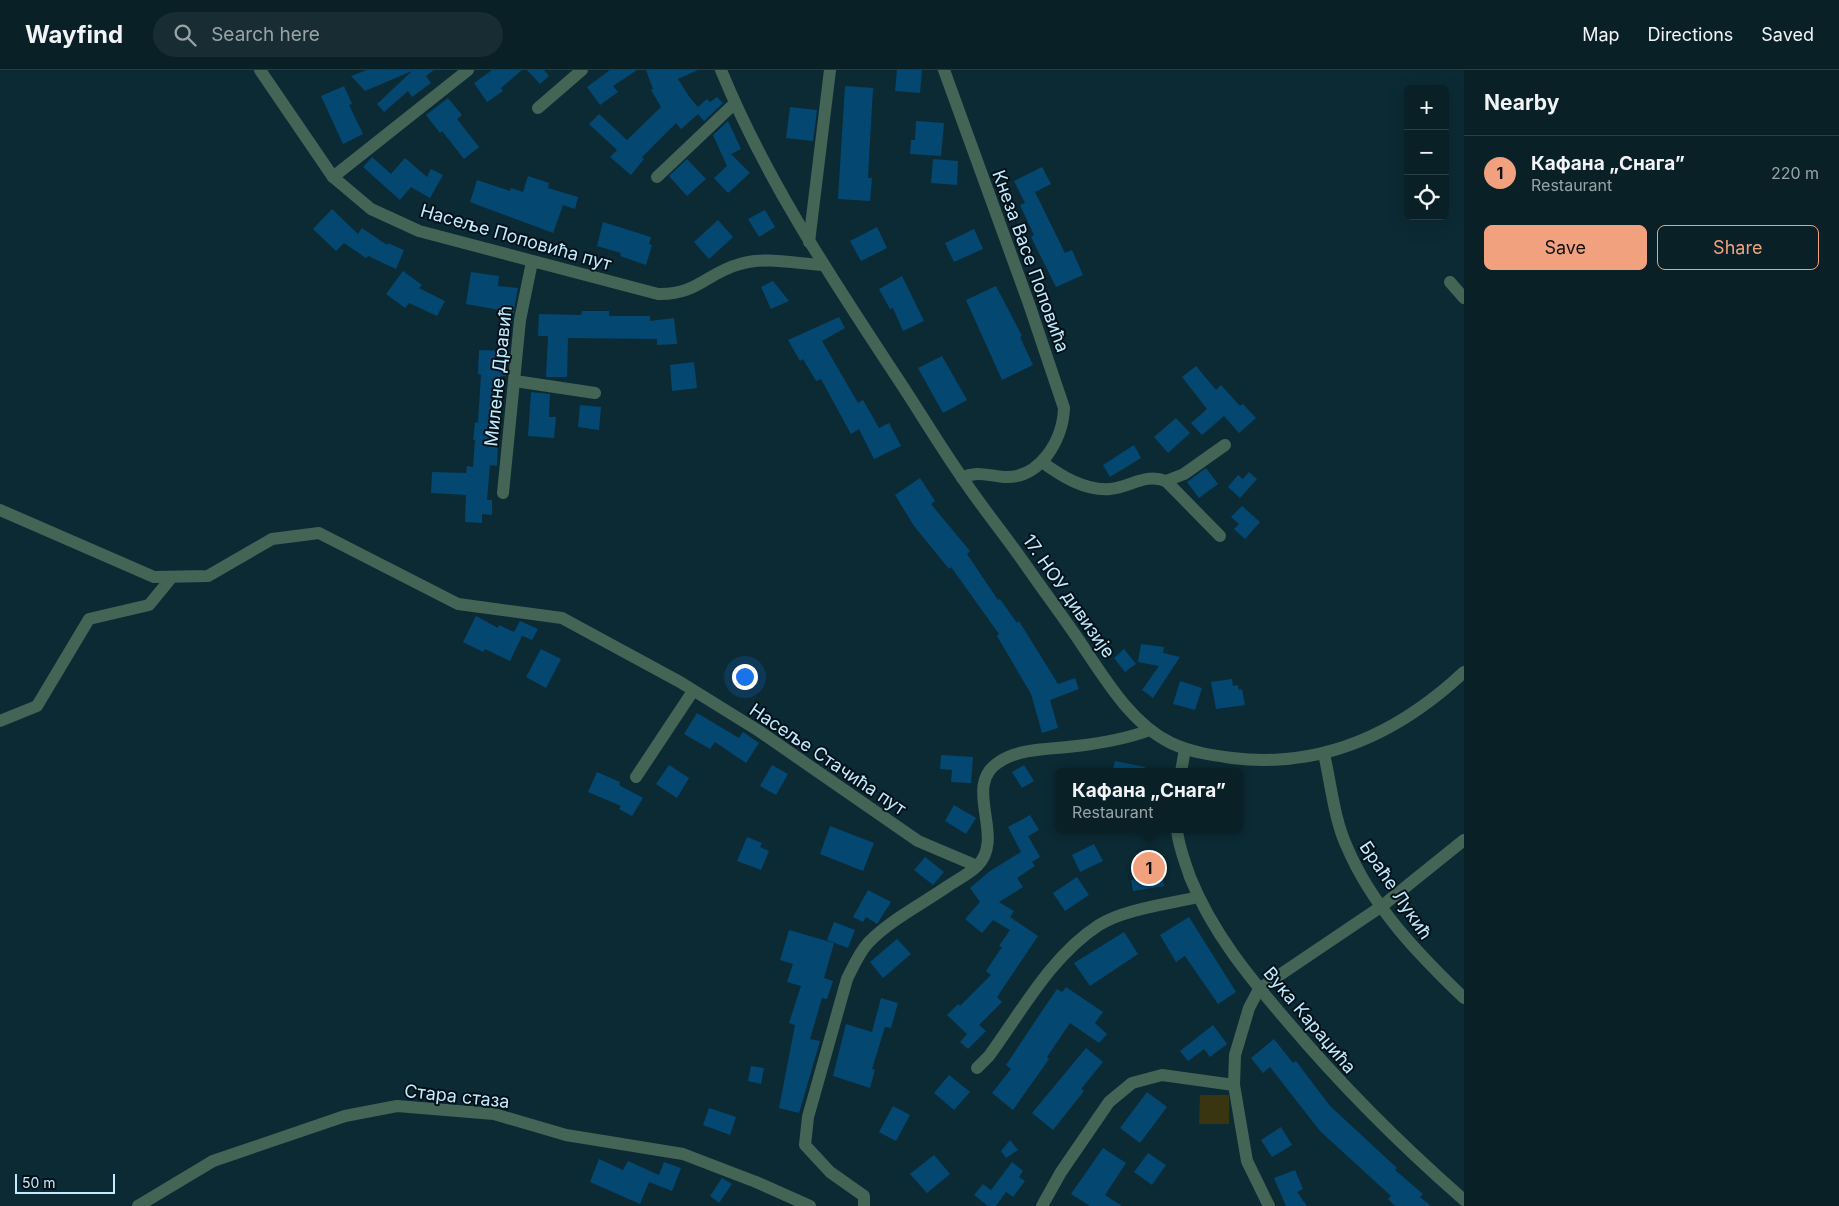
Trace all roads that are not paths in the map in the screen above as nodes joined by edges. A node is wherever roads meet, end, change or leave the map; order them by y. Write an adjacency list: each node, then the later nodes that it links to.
1 (260, 70): 9 (street, Насеље Поповића пут)
2 (468, 70): 9 (street)
3 (582, 70): 8 (street)
4 (720, 70): 7 (street, 17. НОУ дивизије)
5 (830, 70): 11 (street)
6 (944, 70): 19 (street, Кнеза Васе Поповића)
7 (735, 103): 10 (street); 11 (street, 17. НОУ дивизије)
8 (538, 108)
9 (333, 177): 12 (street, Насеље Поповића пут)
10 (657, 177)
11 (809, 242): 13 (street, 17. НОУ дивизије)
12 (532, 262): 13 (street, Насеље Поповића пут); 16 (street, Милене Дравић)
13 (824, 265): 20 (street, 17. НОУ дивизије)
14 (1450, 282): 15 (street)
15 (1464, 298)
16 (515, 381): 17 (street); 22 (street, Милене Дравић)
17 (595, 393)
18 (1225, 445): 21 (street)
19 (1042, 462): 20 (street); 21 (street)
20 (962, 478): 29 (street, 17. НОУ дивизије)
21 (1166, 481): 24 (street)
22 (503, 494)
23 (0, 510): 25 (street, Насеље Стачића пут)
24 (1220, 536)
25 (172, 577): 27 (street, Насеље Стачића пут); 28 (street)
26 (1464, 672): 31 (street, 17. НОУ дивизије)
27 (692, 691): 33 (street); 36 (street, Насеље Стачића пут)
28 (0, 721)
29 (1150, 730): 30 (street, 17. НОУ дивизије); 36 (street)
30 (1185, 749): 31 (street, 17. НОУ дивизије); 32 (street)
31 (1324, 754): 38 (street, Браће Лукић)
32 (1181, 768)
33 (636, 777)
34 (1178, 833): 37 (street, Вука Караџића)
35 (1464, 840): 38 (street)
36 (977, 866): 46 (street)
37 (1198, 897): 39 (street, Вука Караџића); 41 (street)
38 (1382, 906): 39 (street); 40 (street, Браће Лукић)
39 (1260, 989): 42 (street); 43 (street, Вука Караџића)
40 (1464, 998)
41 (977, 1068)
42 (1234, 1085): 47 (street); 48 (street)
43 (1464, 1200)
44 (138, 1206): 45 (street, Стара стаза)
45 (810, 1206)
46 (864, 1206)
47 (1042, 1206)
48 (1269, 1206)

